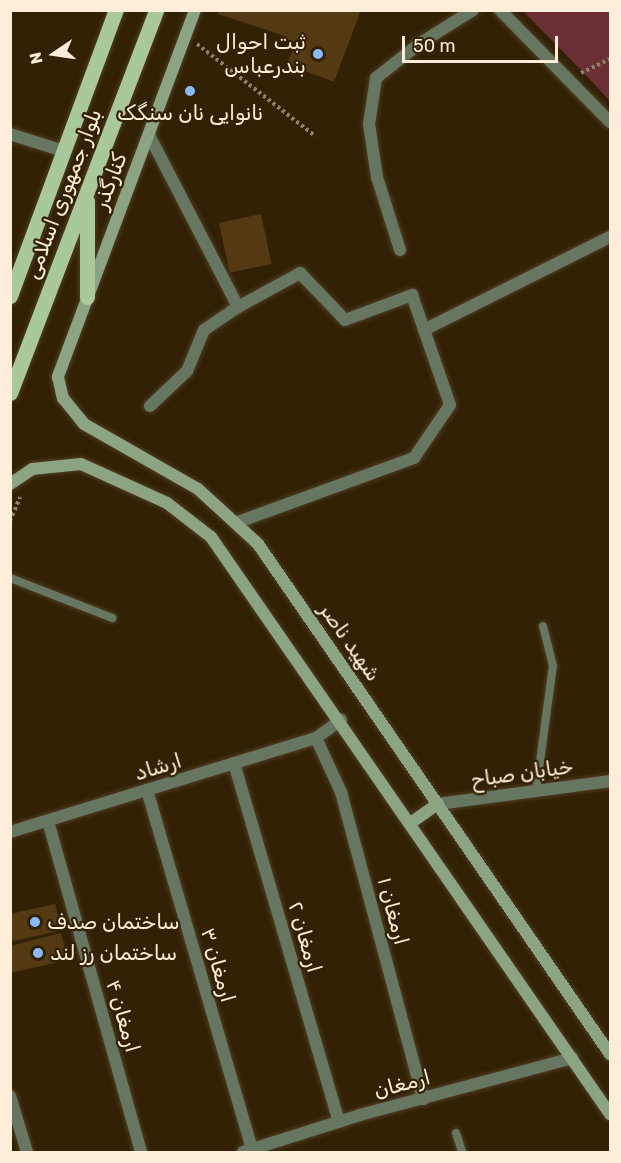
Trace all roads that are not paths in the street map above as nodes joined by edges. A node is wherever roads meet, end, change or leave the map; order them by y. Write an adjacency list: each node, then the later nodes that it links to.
1 (116, 10): 9 (main road, بلوار جمهوری اسلامی)
2 (156, 10): 10 (main road, بلوار جمهوری اسلامی)
3 (195, 10): 8 (main road, کنارگذر)
4 (473, 10): 12 (street)
5 (500, 10): 6 (street)
6 (610, 122)
7 (10, 134): 9 (street)
8 (149, 135): 14 (main road, کنارگذر); 15 (street)
9 (64, 152): 13 (main road, بلوار جمهوری اسلامی)
10 (87, 190): 14 (main road); 17 (main road, بلوار جمهوری اسلامی)
11 (610, 237): 16 (street)
12 (400, 250)
13 (10, 296)
14 (87, 297): 20 (main road, شهید ناصر)
15 (238, 307): 16 (street); 18 (street)
16 (424, 330): 20 (street)
17 (10, 393)
18 (150, 406)
19 (10, 484): 24 (main road)
20 (238, 522): 30 (main road, شهید ناصر)
21 (10, 578): 22 (lane)
22 (112, 618)
23 (543, 626): 29 (lane)
24 (341, 720): 25 (street, ارشاد); 32 (main road)
25 (316, 738): 26 (street, ارشاد); 37 (street, ارمغان ۱)
26 (234, 763): 28 (street, ارشاد); 39 (street, ارمغان ۲)
27 (610, 781): 29 (street, خیابان صباح)
28 (147, 790): 31 (street, ارشاد); 41 (street, ارمغان ۳)
29 (536, 791): 30 (street, خیابان صباح)
30 (438, 804): 32 (main road); 34 (main road, شهید ناصر)
31 (48, 821): 33 (street, ارشاد); 43 (street, ارمغان ۴)
32 (412, 822): 35 (main road)
33 (10, 832)
34 (610, 1054)
35 (573, 1058): 37 (street, ارمغان); 38 (main road)
36 (10, 1096): 42 (street)
37 (423, 1099): 39 (street, ارمغان)
38 (610, 1114)
39 (339, 1122): 41 (street, ارمغان)
40 (456, 1133): 44 (lane)
41 (248, 1151)
42 (27, 1152)
43 (141, 1152)
44 (462, 1152)

